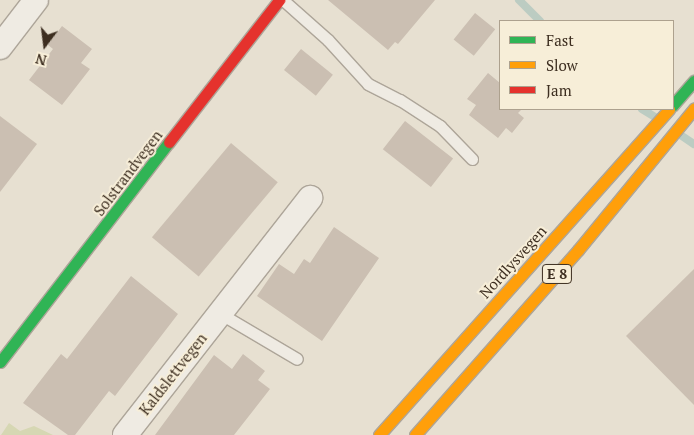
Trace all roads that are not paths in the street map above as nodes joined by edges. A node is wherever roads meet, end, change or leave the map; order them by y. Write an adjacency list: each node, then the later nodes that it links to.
1 (36, 0): 4 (street)
2 (279, 0): 13 (main road, Solstrandvegen)
3 (283, 0): 9 (lane)
4 (0, 47)
5 (694, 81): 6 (main road)
6 (674, 104)
7 (694, 109): 16 (main road, E 8)
8 (669, 110): 15 (main road, Nordlysvegen / E 8)
9 (472, 159)
10 (310, 198): 11 (street, Kaldslettvegen)
11 (220, 314): 12 (lane); 14 (street, Kaldslettvegen)
12 (297, 359)
13 (0, 362)
14 (125, 435)
15 (379, 435)
16 (415, 435)

